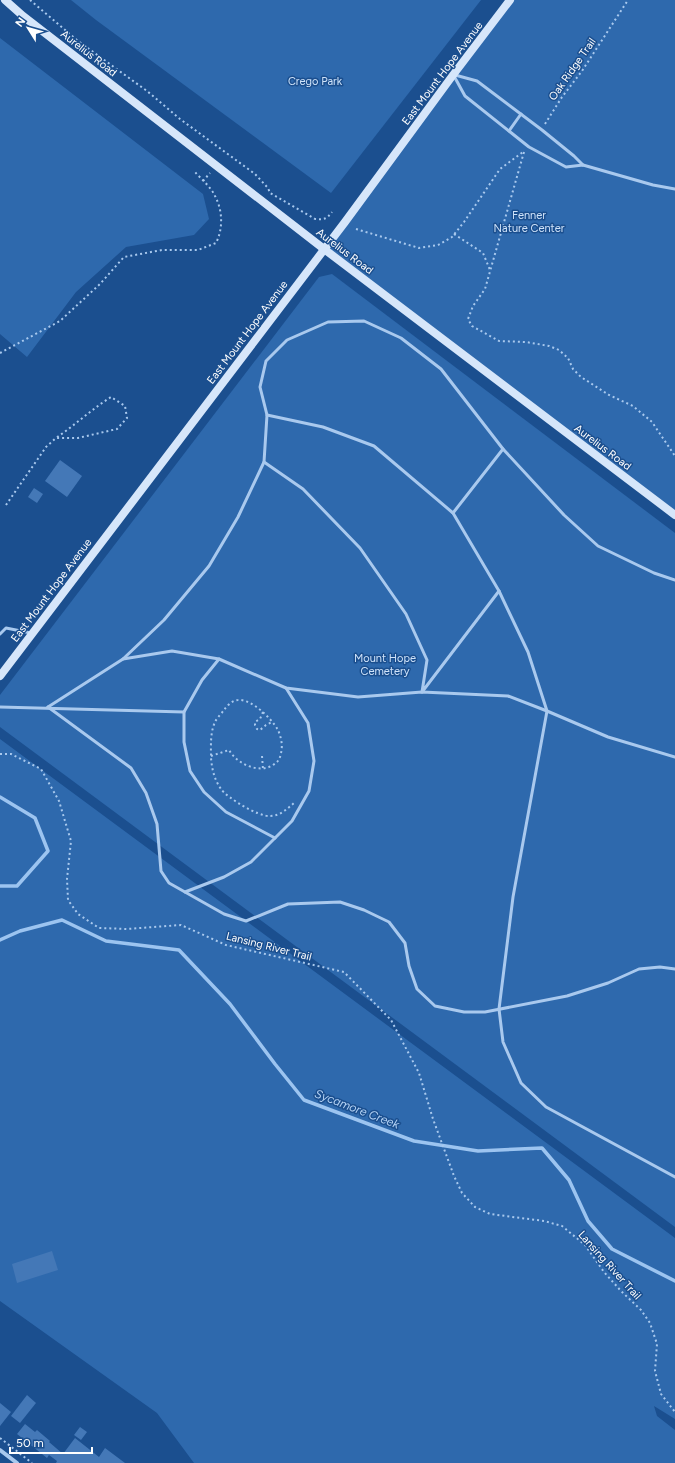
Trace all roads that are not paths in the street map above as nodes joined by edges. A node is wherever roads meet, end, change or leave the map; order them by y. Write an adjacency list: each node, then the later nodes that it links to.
1 (5, 0): 8 (street, Aurelius Road)
2 (510, 0): 3 (street, East Mount Hope Avenue)
3 (453, 75): 4 (lane); 5 (lane); 8 (street, East Mount Hope Avenue)
4 (521, 114): 5 (lane); 6 (lane)
5 (509, 131): 6 (lane)
6 (583, 165): 7 (lane)
7 (675, 189)
8 (324, 249): 13 (street, Aurelius Road); 16 (street, East Mount Hope Avenue)
9 (267, 415): 10 (lane); 11 (lane); 12 (lane)
10 (503, 449): 12 (lane); 14 (lane)
11 (264, 462): 18 (lane); 22 (lane)
12 (452, 513): 15 (lane)
13 (675, 516)
14 (675, 580)
15 (500, 591): 22 (lane); 25 (lane)
16 (32, 633): 17 (lane); 20 (street, East Mount Hope Avenue)
17 (0, 634)
18 (123, 659): 19 (lane); 24 (lane)
19 (220, 659): 21 (lane); 26 (lane)
20 (0, 676)
21 (286, 688): 22 (lane); 28 (lane)
22 (422, 692): 25 (lane)
23 (0, 707): 24 (lane)
24 (48, 707): 26 (lane); 29 (lane)
25 (547, 711): 27 (lane); 31 (lane)
26 (184, 712): 28 (lane)
27 (675, 757)
28 (275, 838): 29 (lane)
29 (185, 892): 31 (lane)
30 (675, 969): 31 (lane)
31 (499, 1009): 32 (lane)
32 (675, 1177)
33 (0, 1450): 34 (street)
34 (17, 1463)

